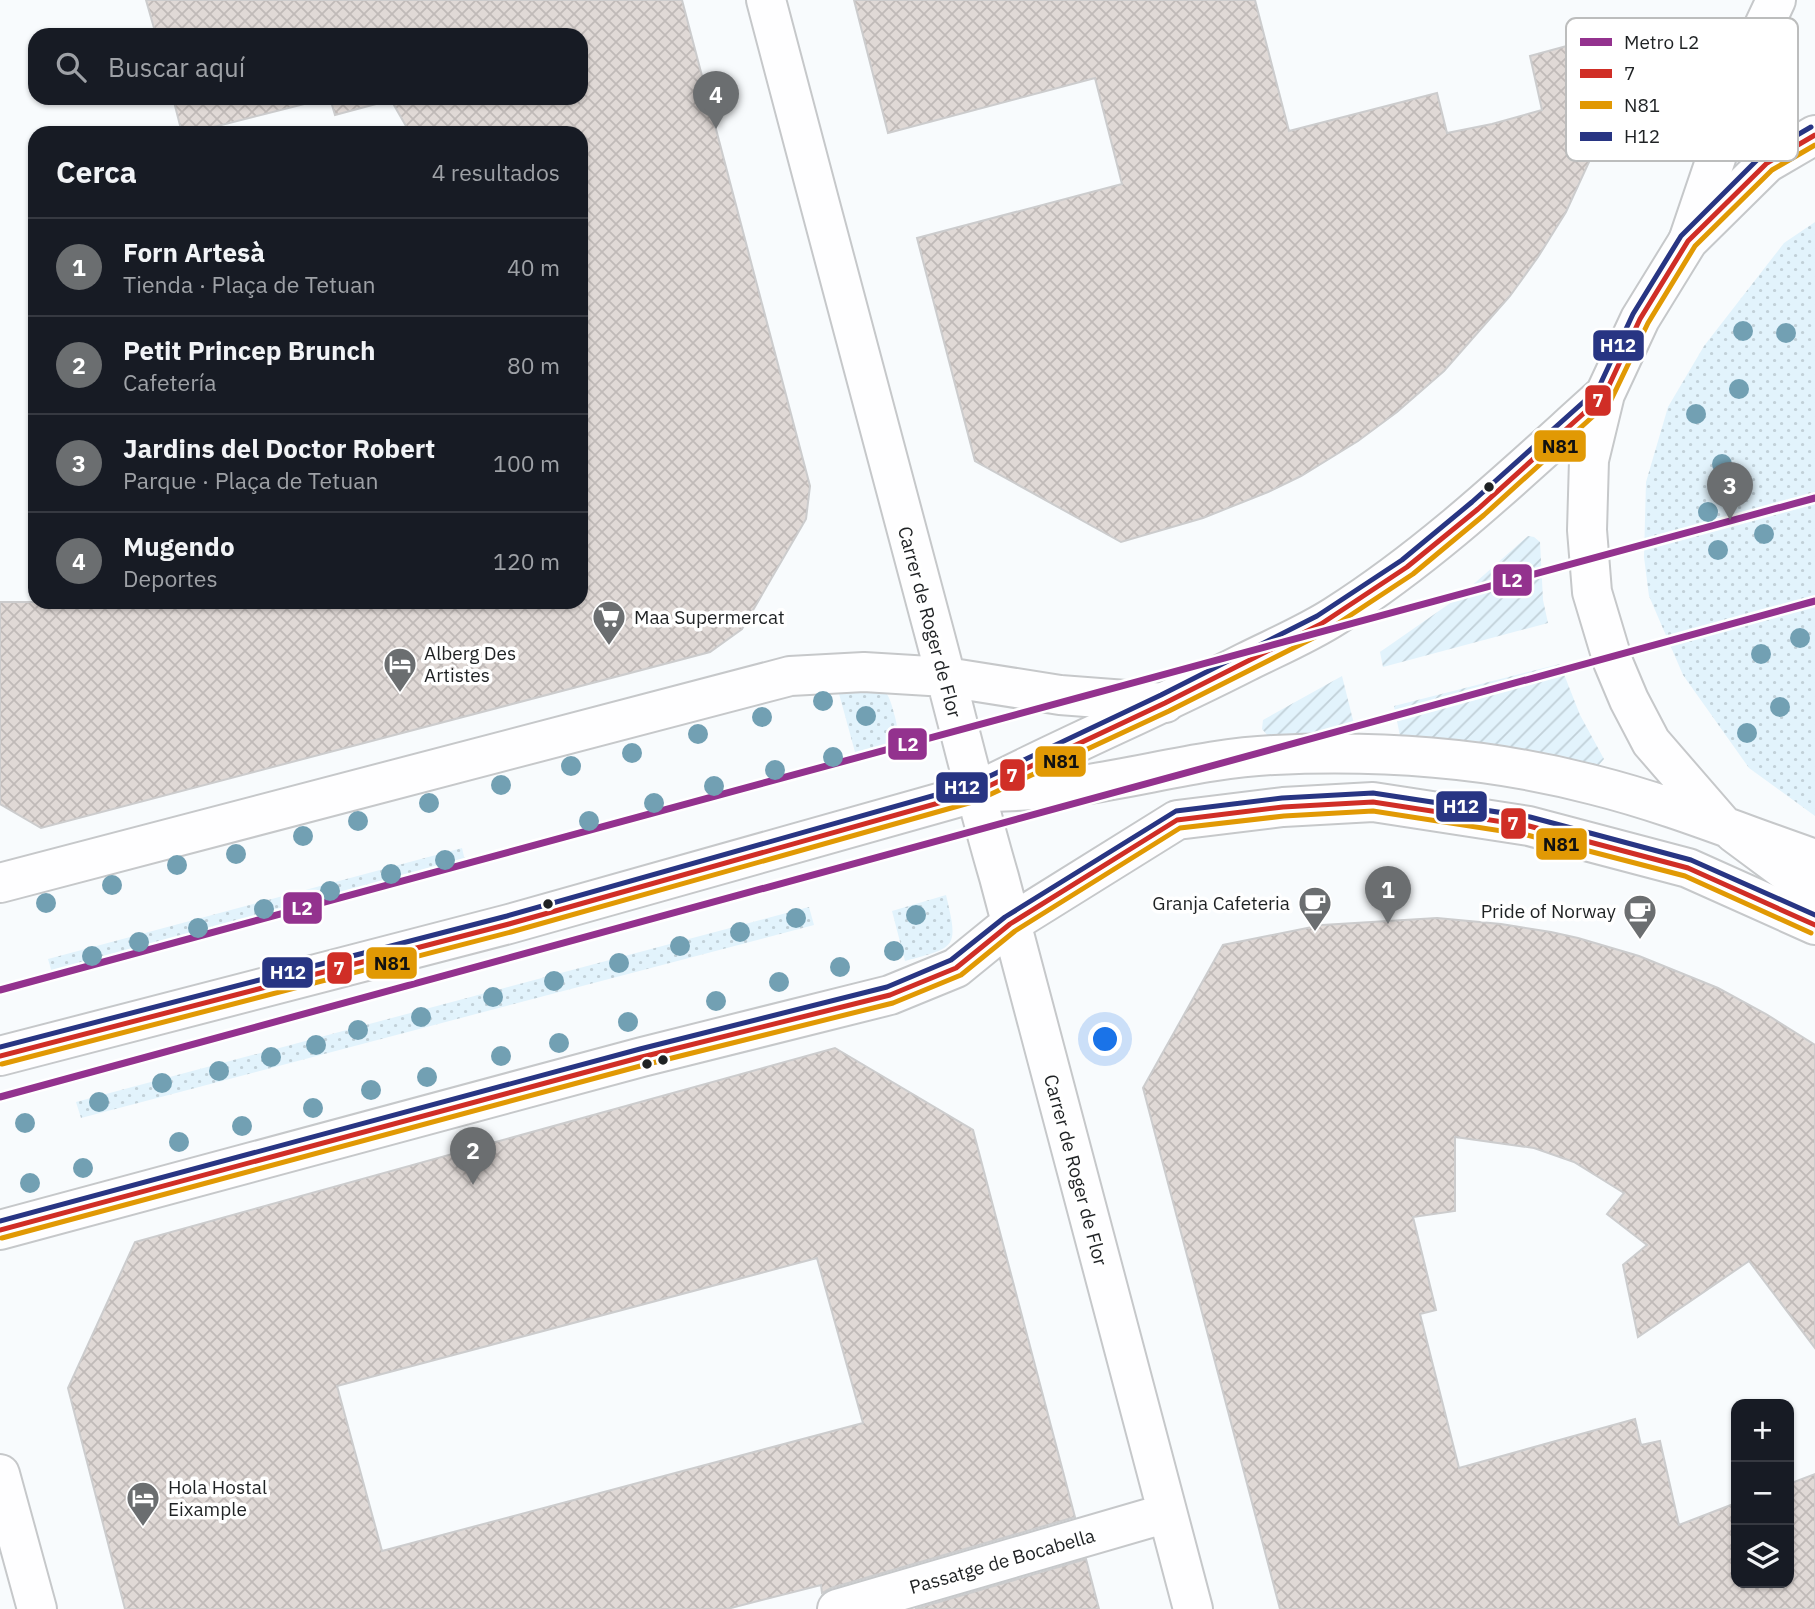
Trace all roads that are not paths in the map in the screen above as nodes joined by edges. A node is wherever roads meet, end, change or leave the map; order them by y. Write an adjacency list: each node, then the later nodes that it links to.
1 (766, 0): 10 (street, Carrer de Roger de Flor)
2 (1776, 0): 3 (street)
3 (1768, 18)
4 (1815, 135): 5 (street)
5 (1798, 145)
6 (1715, 161): 8 (street)
7 (1770, 161): 8 (street)
8 (1688, 241): 9 (street)
9 (1605, 394): 11 (street); 13 (street)
10 (946, 677): 11 (street); 12 (street, Carrer de Roger de Flor); 15 (street)
11 (1165, 703): 12 (street)
12 (974, 793): 13 (street); 17 (street, Carrer de Roger de Flor); 19 (street)
13 (1724, 826): 14 (street); 16 (street)
14 (1815, 859)
15 (0, 883)
16 (1815, 893)
17 (1010, 924): 18 (street); 20 (street); 22 (street, Carrer de Roger de Flor)
18 (1815, 925)
19 (0, 1056)
20 (0, 1230)
21 (0, 1474): 23 (street)
22 (1167, 1513): 24 (street, Passatge de Bocabella); 25 (street, Carrer de Roger de Flor)
23 (37, 1609)
24 (837, 1609)
25 (1193, 1609)

